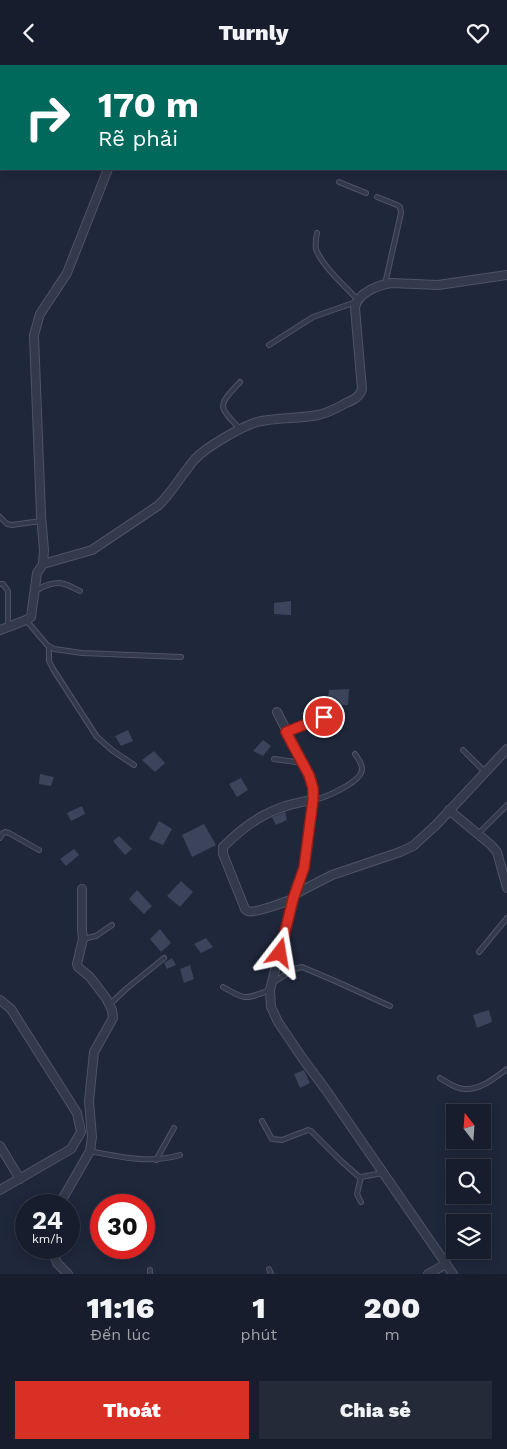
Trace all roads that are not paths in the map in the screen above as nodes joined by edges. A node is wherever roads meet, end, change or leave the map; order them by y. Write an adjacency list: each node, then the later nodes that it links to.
1 (108, 170): 13 (street)
2 (339, 182): 3 (lane)
3 (366, 193)
4 (377, 197): 7 (lane)
5 (317, 233): 8 (lane)
6 (507, 275): 7 (street)
7 (385, 284): 8 (street)
8 (357, 300): 9 (lane); 11 (street)
9 (269, 345)
10 (240, 381): 11 (lane)
11 (241, 429): 14 (street)
12 (0, 517): 13 (lane)
13 (41, 521): 14 (street)
14 (43, 564): 17 (street)
15 (0, 584): 19 (lane)
16 (80, 591): 17 (lane)
17 (34, 593): 18 (street)
18 (26, 621): 19 (street); 21 (lane)
19 (8, 627): 20 (street)
20 (0, 630)
21 (49, 647): 22 (lane); 31 (lane)
22 (181, 657)
23 (277, 711): 25 (street)
24 (324, 717): 25 (lane)
25 (286, 732): 30 (street)
26 (507, 749): 32 (street)
27 (463, 750): 32 (lane)
28 (355, 754): 33 (lane)
29 (274, 759): 30 (lane)
30 (303, 763): 33 (street)
31 (134, 765)
32 (485, 771): 35 (street)
33 (313, 800): 41 (street); 41 (street)
34 (507, 805): 36 (lane)
35 (449, 810): 36 (street); 41 (street)
36 (478, 834): 39 (street)
37 (0, 837): 38 (lane)
38 (39, 850)
39 (507, 888)
40 (82, 889): 44 (street)
41 (294, 896): 48 (street)
42 (507, 918): 45 (lane)
43 (112, 925): 44 (lane)
44 (83, 939): 50 (street)
45 (480, 952)
46 (164, 958): 50 (lane)
47 (224, 987): 48 (lane)
48 (271, 987): 51 (lane); 60 (street)
49 (0, 1000): 62 (street)
50 (109, 1005): 57 (street)
51 (390, 1006)
52 (507, 1069): 53 (lane)
53 (440, 1078)
54 (262, 1121): 61 (lane)
55 (174, 1128): 59 (lane)
56 (0, 1146): 62 (street)
57 (90, 1151): 59 (lane); 64 (street)
58 (180, 1155): 59 (lane)
59 (156, 1160)
60 (383, 1173): 61 (lane); 67 (street)
61 (361, 1177): 65 (lane)
62 (20, 1179): 63 (street)
63 (0, 1190)
64 (65, 1194)
65 (361, 1201)
66 (56, 1259): 69 (street)
67 (446, 1264): 71 (street); 72 (street)
68 (270, 1269): 70 (lane)
69 (68, 1274)
70 (271, 1274)
71 (428, 1274)
72 (453, 1274)

